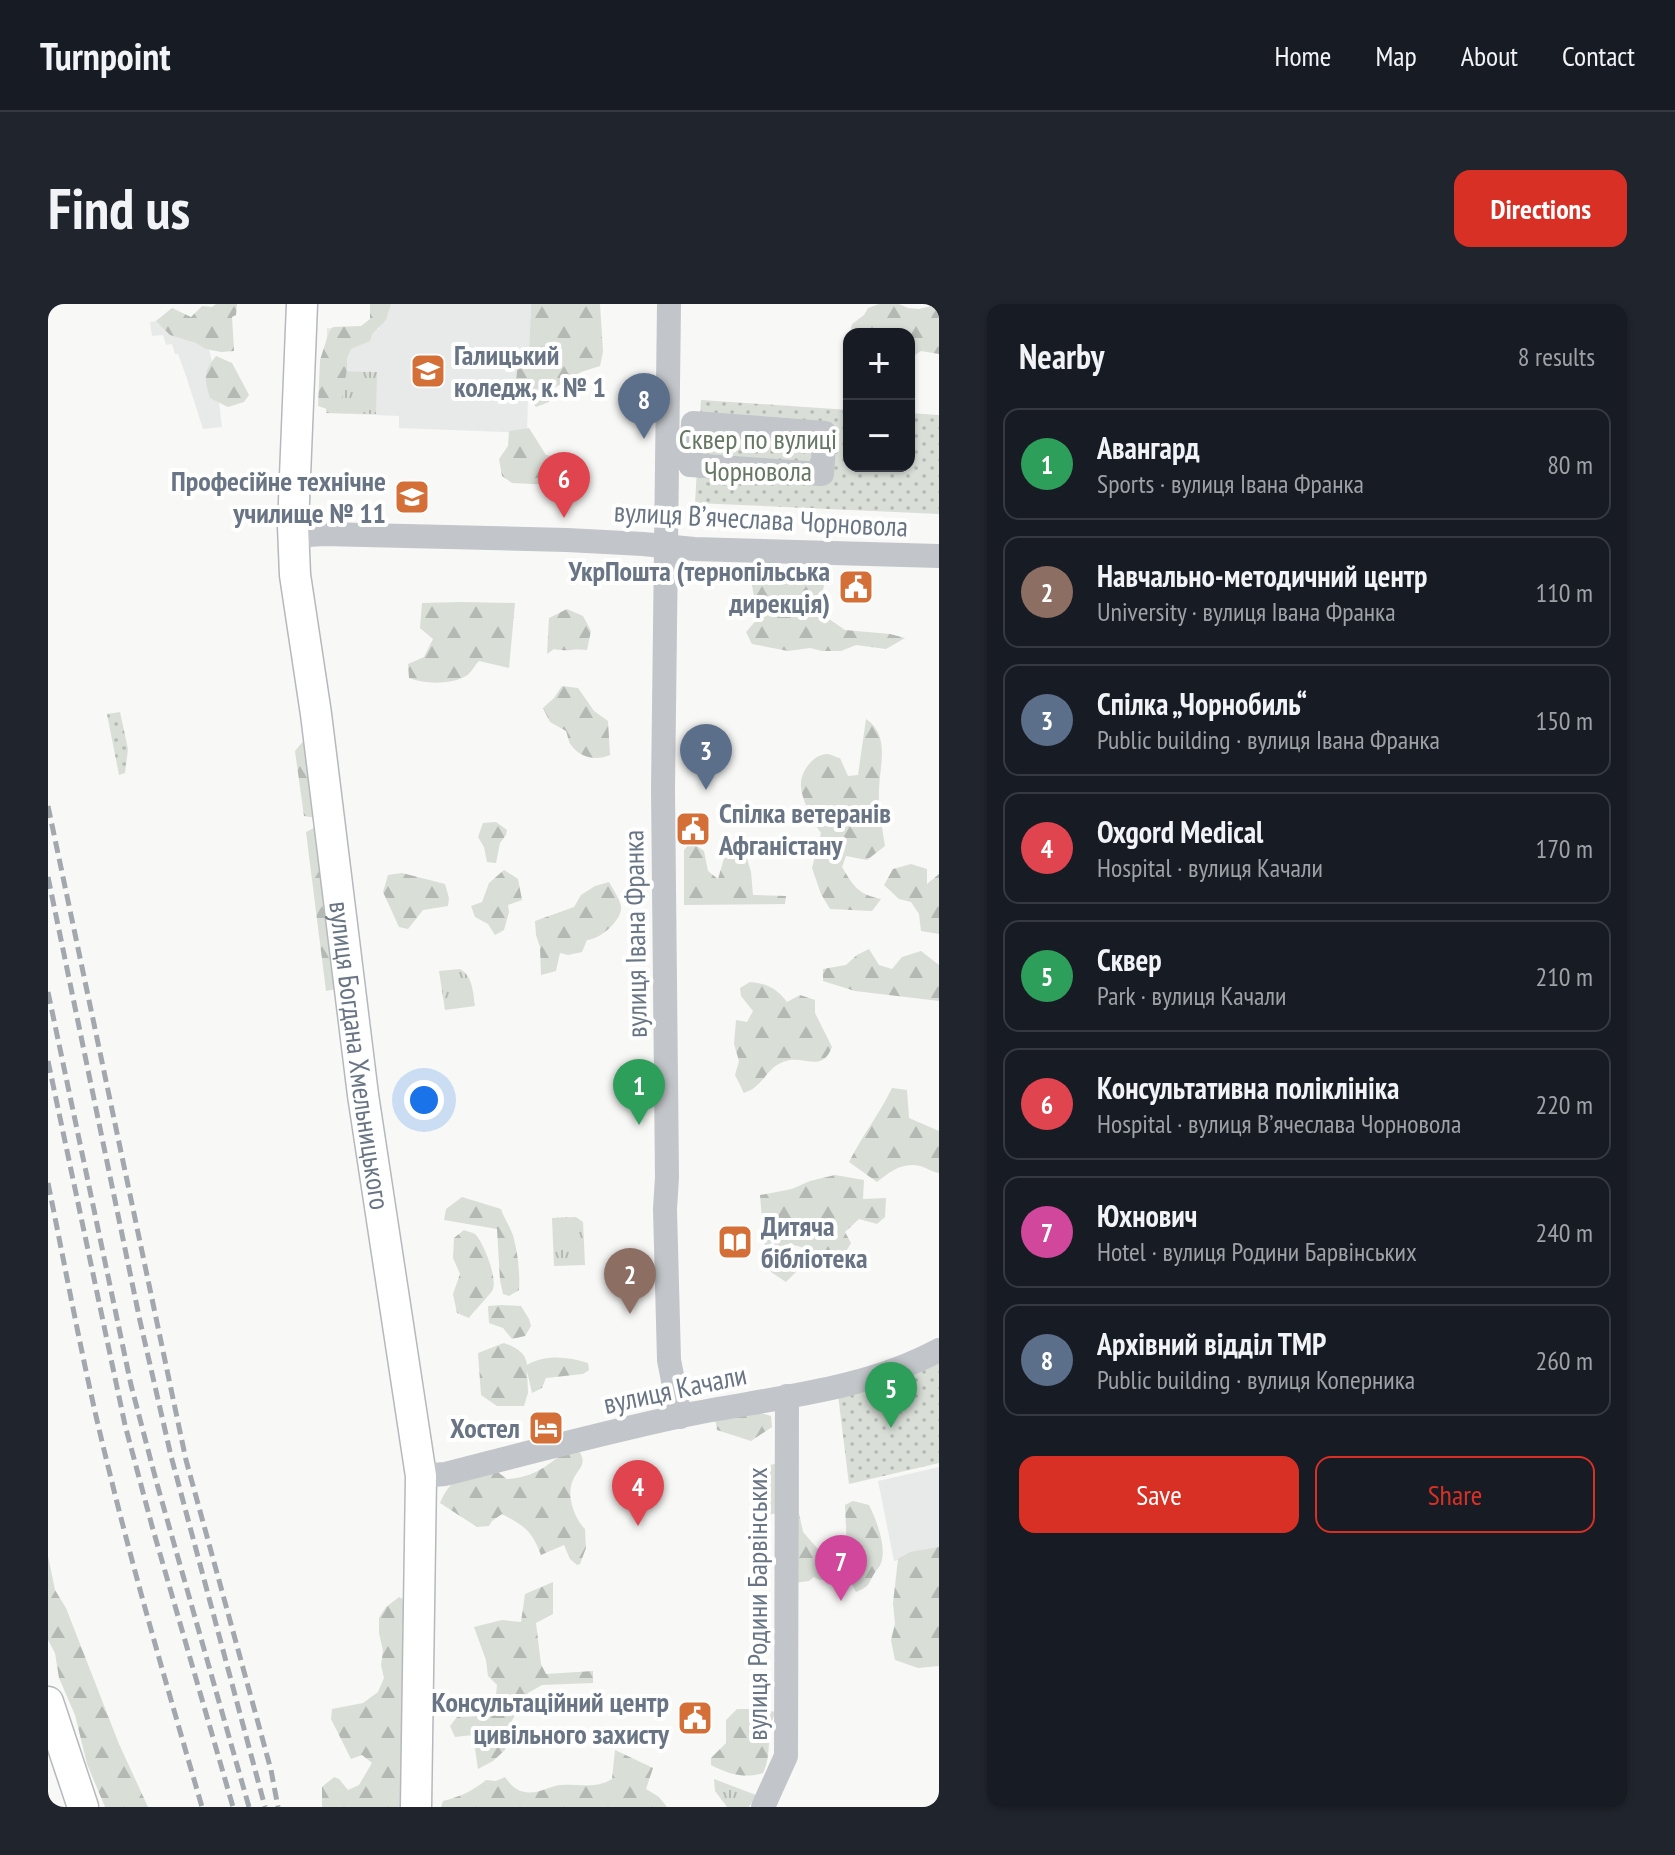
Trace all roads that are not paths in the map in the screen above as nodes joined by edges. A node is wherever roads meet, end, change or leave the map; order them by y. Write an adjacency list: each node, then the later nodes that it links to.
1 (302, 304): 4 (main road, вулиця Богдана Хмельницького)
2 (669, 304): 5 (street, вулиця Івана Франка)
3 (690, 465): 3 (street)
4 (293, 536): 5 (street, вулиця Вʼячеслава Чорновола); 10 (main road, вулиця Богдана Хмельницького)
5 (666, 546): 6 (street, вулиця Вʼячеслава Чорновола); 9 (street, вулиця Івана Франка)
6 (939, 556)
7 (939, 1350): 8 (street, вулиця Качали)
8 (787, 1396): 9 (street, вулиця Качали); 14 (street, вулиця Родини Барвінських)
9 (680, 1417): 10 (street, вулиця Качали)
10 (421, 1476): 13 (main road, вулиця Богдана Хмельницького)
11 (48, 1702): 12 (main road)
12 (83, 1807)
13 (416, 1807)
14 (763, 1807)

